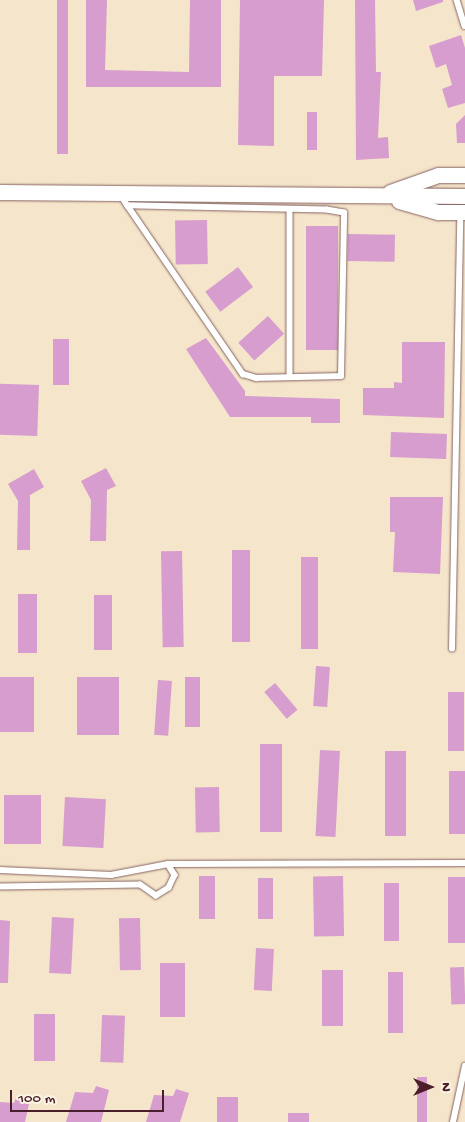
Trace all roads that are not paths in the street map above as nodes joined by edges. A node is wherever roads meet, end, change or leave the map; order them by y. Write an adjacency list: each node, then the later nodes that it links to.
1 (457, 0): 2 (lane)
2 (465, 26)
3 (465, 176): 6 (street)
4 (0, 192): 5 (street)
5 (119, 193): 6 (street); 8 (lane)
6 (379, 195): 7 (street); 10 (street)
7 (465, 196)
8 (128, 206): 9 (lane); 11 (lane)
9 (290, 209): 11 (lane); 11 (lane)
10 (463, 212): 12 (lane)
11 (290, 377)
12 (452, 649)
13 (465, 863): 14 (lane)
14 (168, 864): 15 (lane); 16 (lane)
15 (0, 870)
16 (0, 887)
17 (465, 1066): 18 (lane)
18 (453, 1122)

